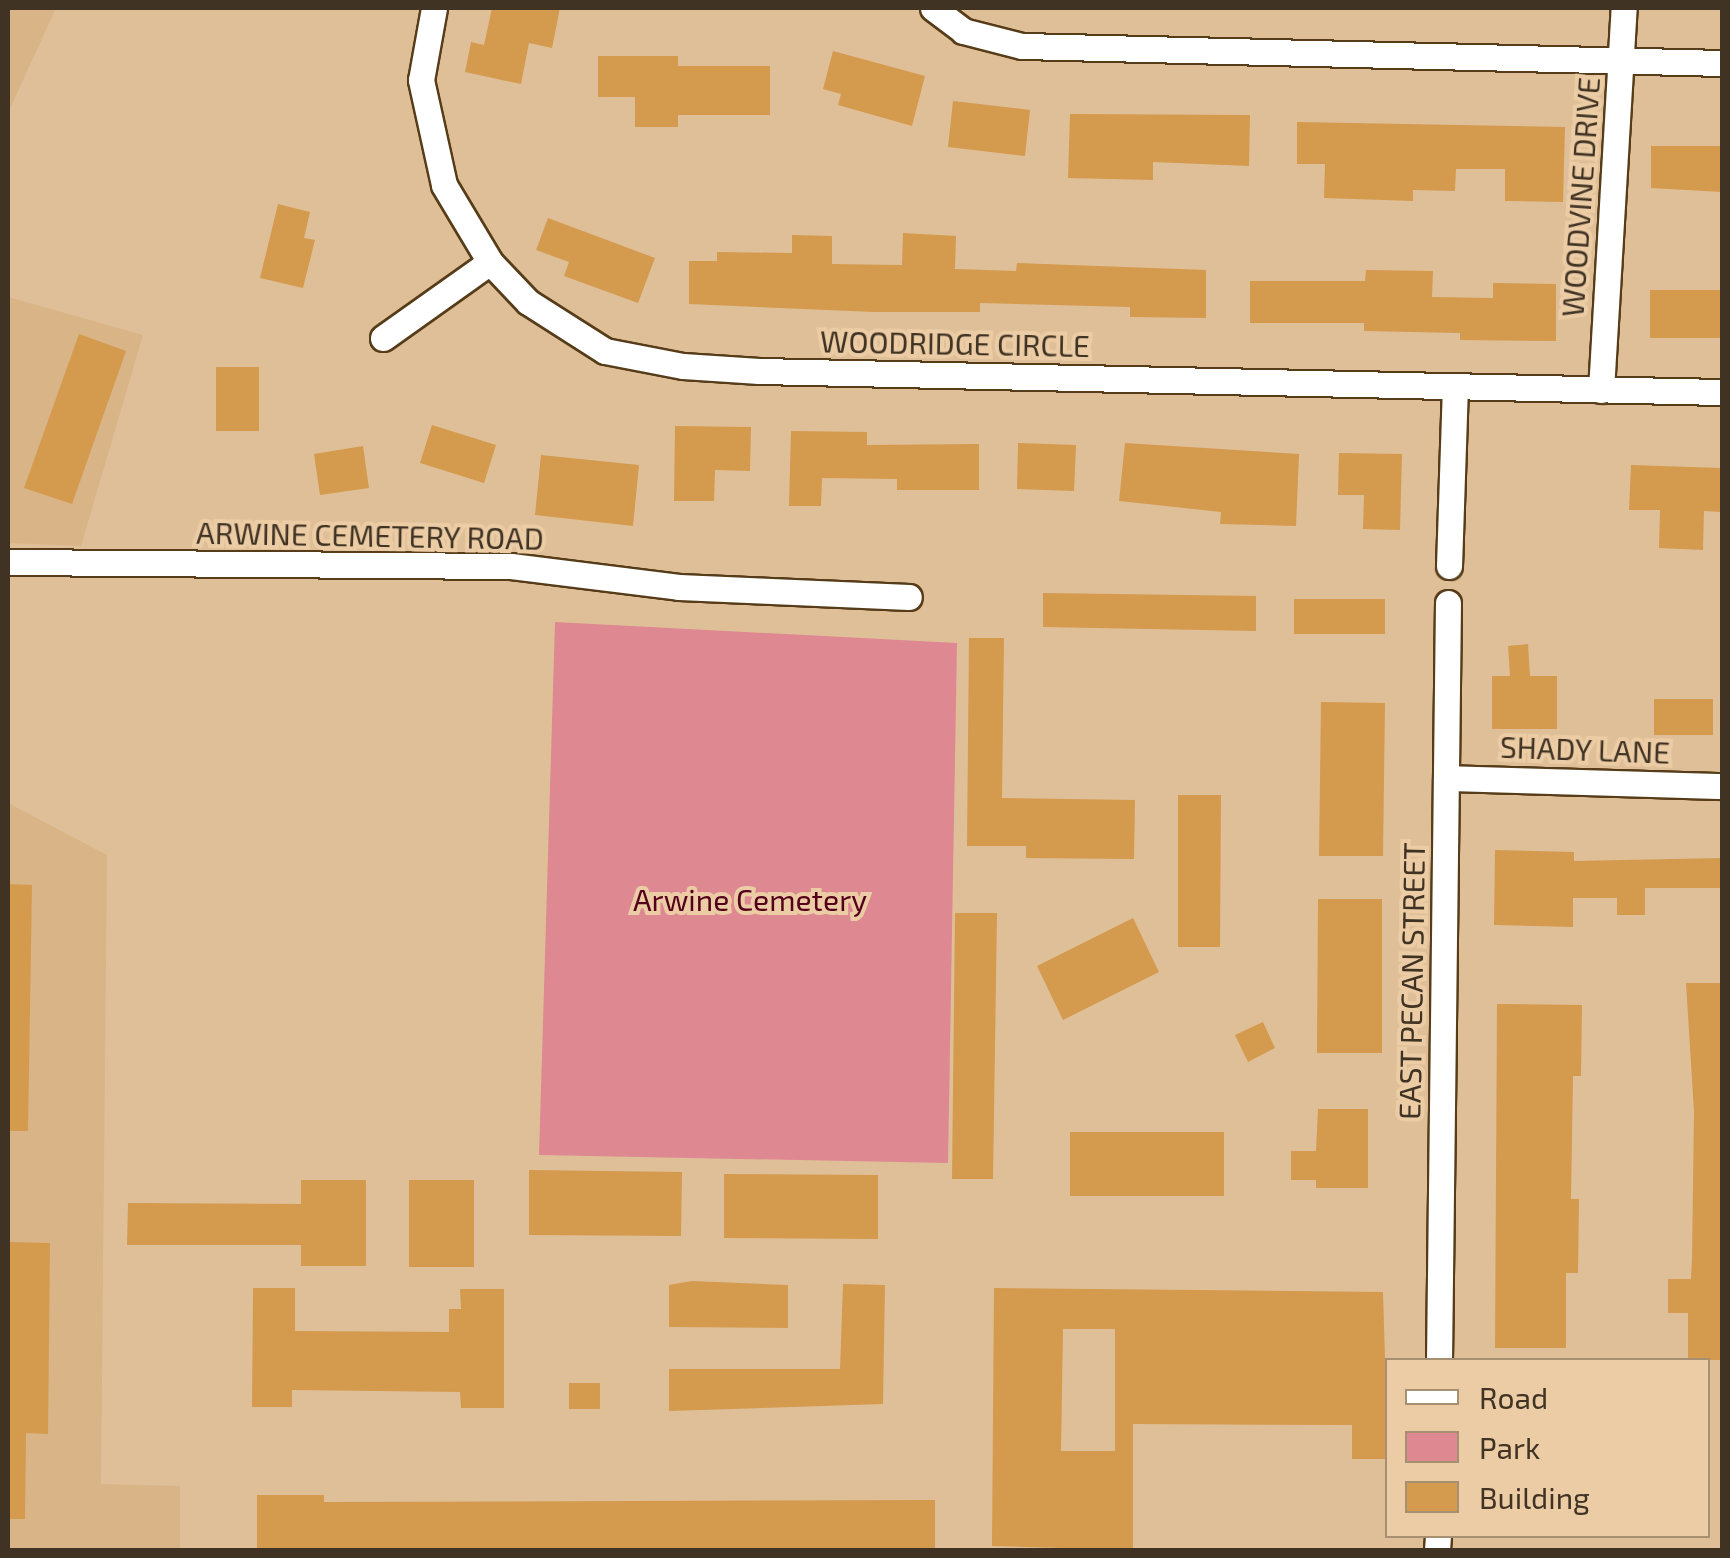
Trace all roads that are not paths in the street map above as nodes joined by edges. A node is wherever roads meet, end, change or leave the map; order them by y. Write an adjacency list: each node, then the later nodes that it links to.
1 (434, 8): 6 (street, WOODRIDGE CIRCLE)
2 (933, 8): 4 (street)
3 (1624, 8): 4 (street, WOODVINE DRIVE)
4 (1621, 64): 5 (street); 9 (street, WOODVINE DRIVE)
5 (1722, 64)
6 (490, 262): 7 (street); 8 (street, WOODRIDGE CIRCLE)
7 (382, 338)
8 (1454, 387): 9 (street, WOODRIDGE CIRCLE); 12 (street)
9 (1601, 390): 10 (street, WOODRIDGE CIRCLE)
10 (1722, 392)
11 (8, 562): 13 (street, ARWINE CEMETERY ROAD)
12 (1449, 566)
13 (910, 597)
14 (1448, 602): 15 (street, EAST PECAN STREET)
15 (1446, 778): 16 (street, SHADY LANE); 17 (street, EAST PECAN STREET)
16 (1722, 786)
17 (1440, 1358)

